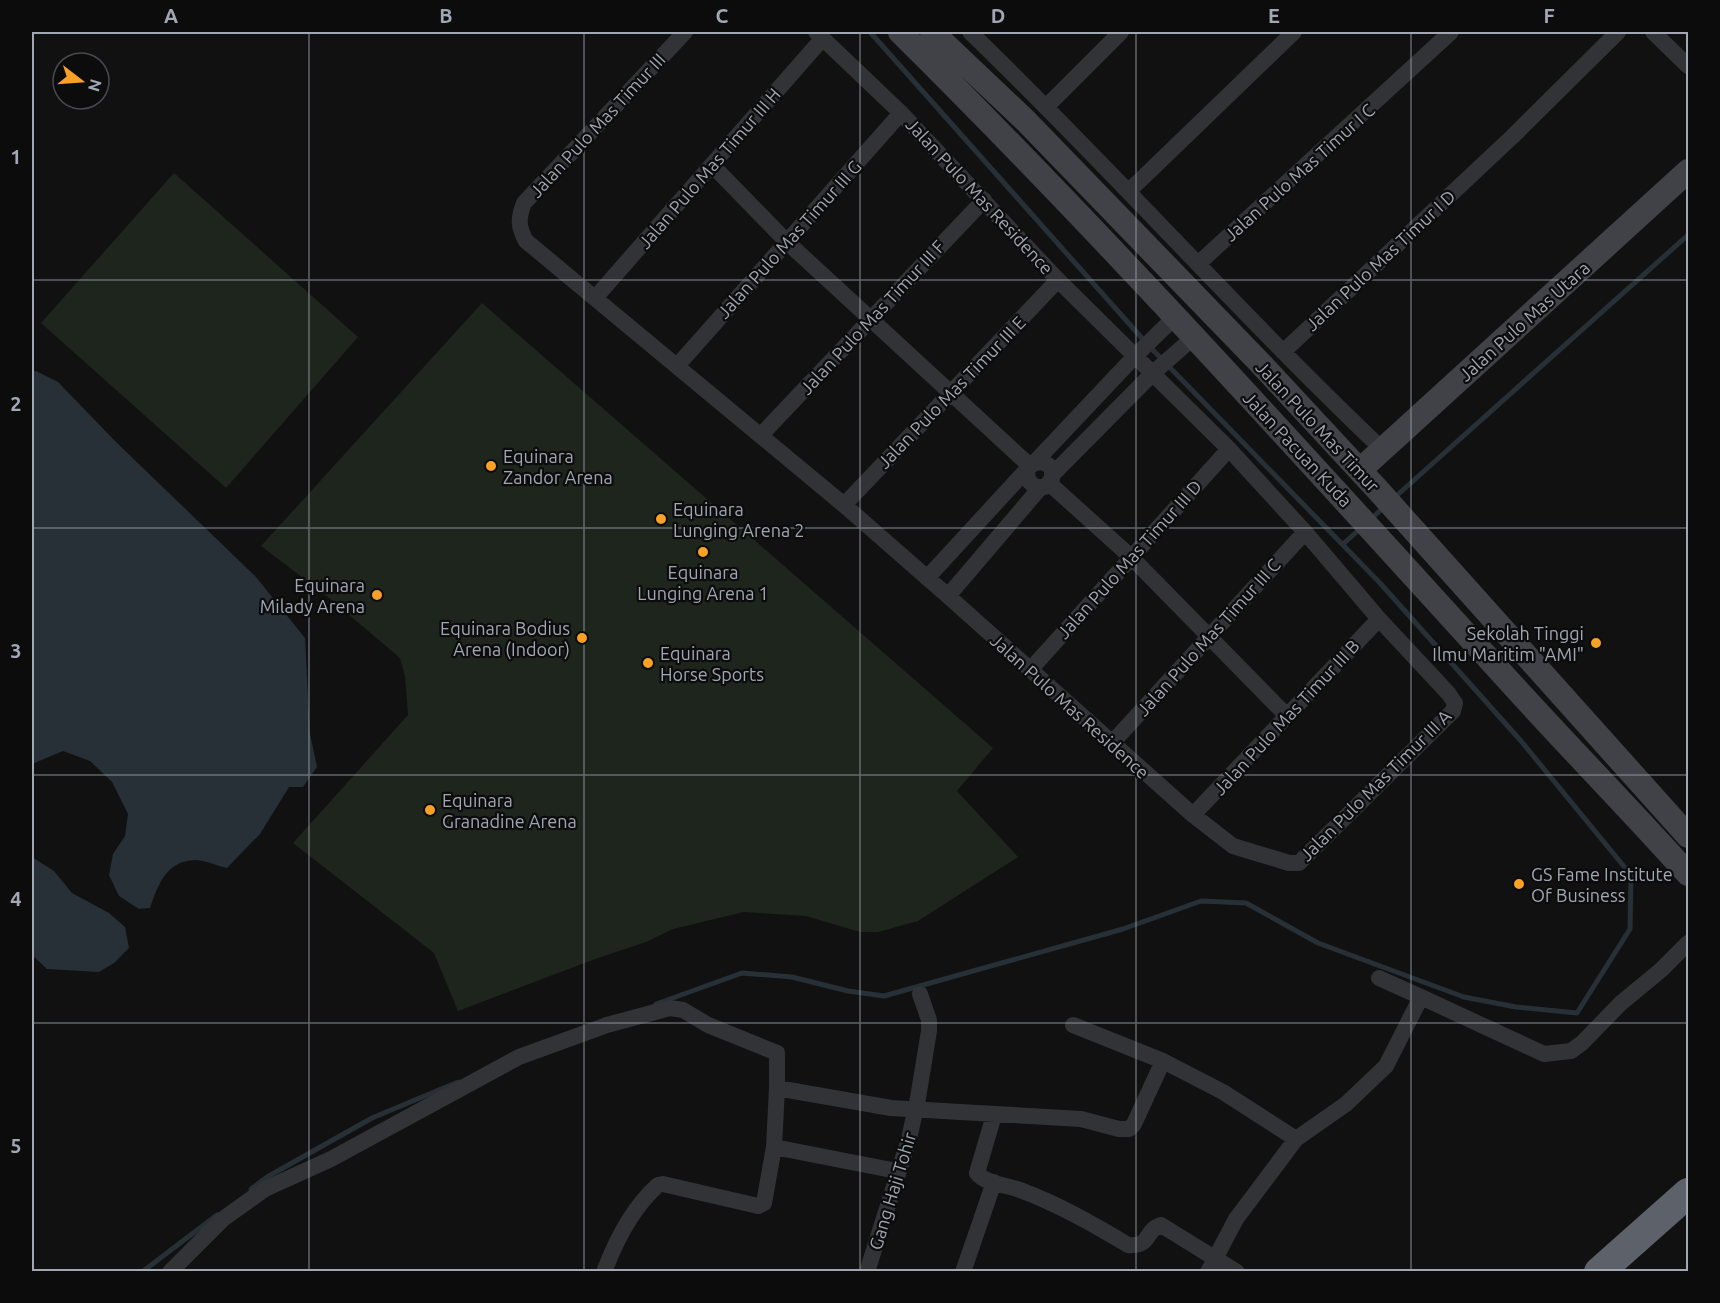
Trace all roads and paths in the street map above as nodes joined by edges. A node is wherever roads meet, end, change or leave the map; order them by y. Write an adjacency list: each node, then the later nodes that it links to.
1 (685, 32): 21 (street, Jalan Pulo Mas Timur III)
2 (900, 32): 23 (street, Jalan Pacuan Kuda)
3 (970, 32): 12 (street, Jalan Pulo Mas Timur)
4 (1121, 32): 12 (street)
5 (1294, 32): 16 (street)
6 (1451, 32): 19 (street, Jalan Pulo Mas Timur I C)
7 (1618, 32): 25 (street, Jalan Pulo Mas Timur I D)
8 (1653, 32): 11 (street)
9 (936, 33): 34 (street, Jalan Pulo Mas Timur)
10 (819, 35): 13 (street, Jalan Pulo Mas Residence); 14 (street, Jalan Pulo Mas Timur III H)
11 (1689, 66)
12 (1047, 106): 16 (street, Jalan Pulo Mas Timur)
13 (901, 112): 17 (street, Jalan Pulo Mas Residence); 18 (street, Jalan Pulo Mas Timur III G)
14 (712, 165): 18 (street); 21 (street, Jalan Pulo Mas Timur III H)
15 (1689, 171): 32 (street, Jalan Pulo Mas Utara)
16 (1130, 190): 19 (street, Jalan Pulo Mas Timur)
17 (984, 200): 20 (street, Jalan Pulo Mas Residence); 22 (street, Jalan Pulo Mas Timur III F)
18 (788, 242): 22 (street); 27 (street, Jalan Pulo Mas Timur III G)
19 (1198, 263): 25 (street, Jalan Pulo Mas Timur)
20 (1058, 280): 26 (street, Jalan Pulo Mas Residence); 29 (street, Jalan Pulo Mas Timur III E)
21 (595, 298): 27 (street, Jalan Pulo Mas Residence)
22 (871, 318): 29 (street); 30 (street, Jalan Pulo Mas Timur III F)
23 (1171, 321): 24 (street, Jalan Pacuan Kuda); 26 (street)
24 (1190, 341): 28 (street); 48 (street, Jalan Pacuan Kuda)
25 (1282, 352): 32 (street, Jalan Pulo Mas Timur)
26 (1138, 353): 28 (street, Jalan Pulo Mas Residence); 33 (street)
27 (676, 366): 30 (street, Jalan Pulo Mas Residence)
28 (1156, 370): 31 (street, Jalan Pulo Mas Residence); 35 (street)
29 (950, 393): 33 (street); 36 (street, Jalan Pulo Mas Timur III E)
30 (761, 435): 36 (street, Jalan Pulo Mas Residence)
31 (1229, 449): 37 (street, Jalan Pulo Mas Residence); 38 (street, Jalan Pulo Mas Timur III D)
32 (1382, 449): 34 (street, Jalan Pulo Mas Utara)
33 (1030, 466): 35 (street); 39 (street)
34 (1360, 470): 47 (street, Jalan Pulo Mas Timur)
35 (1048, 482): 38 (street); 40 (street)
36 (844, 505): 39 (street, Jalan Pulo Mas Residence)
37 (1305, 532): 41 (street, Jalan Pulo Mas Residence); 42 (street, Jalan Pulo Mas Timur III C)
38 (1131, 557): 42 (street); 43 (street, Jalan Pulo Mas Timur III D)
39 (927, 578): 40 (street, Jalan Pulo Mas Residence)
40 (948, 596): 43 (street, Jalan Pulo Mas Residence)
41 (1378, 619): 44 (street, Jalan Pulo Mas Timur III B); 46 (street, Jalan Pulo Mas Timur III A)
42 (1208, 637): 44 (street); 45 (street, Jalan Pulo Mas Timur III C)
43 (1030, 670): 45 (street, Jalan Pulo Mas Residence)
44 (1287, 716): 46 (street, Jalan Pulo Mas Timur III B)
45 (1112, 743): 46 (street, Jalan Pulo Mas Residence)
46 (1193, 815)
47 (1689, 836)
48 (1689, 874)
49 (1689, 943): 52 (street)
50 (1379, 978): 52 (street)
51 (920, 994): 56 (street, Gang Haji Tohir)
52 (1421, 996): 58 (street)
53 (1073, 1025): 54 (street)
54 (1163, 1060): 57 (street); 58 (street)
55 (777, 1088): 56 (street); 59 (street); 64 (street)
56 (916, 1110): 57 (street); 60 (street, Gang Haji Tohir)
57 (994, 1115): 61 (street)
58 (1296, 1139): 63 (street)
59 (774, 1147): 60 (street); 65 (street)
60 (897, 1171): 66 (street, Gang Haji Tohir)
61 (994, 1182): 63 (street); 67 (street)
62 (1689, 1193): 69 (highway)
63 (1212, 1264): 68 (street)
64 (170, 1272)
65 (604, 1272)
66 (867, 1272)
67 (963, 1272)
68 (1237, 1272)
69 (1599, 1272)

